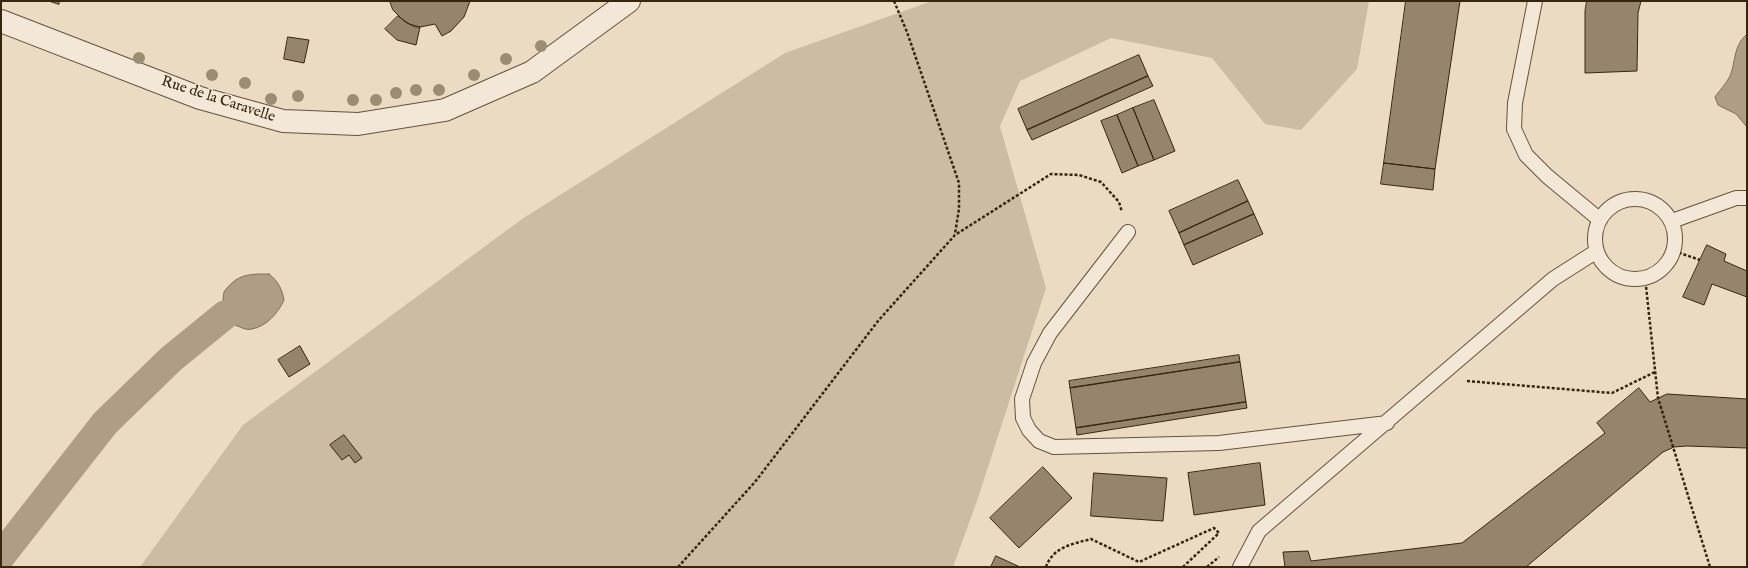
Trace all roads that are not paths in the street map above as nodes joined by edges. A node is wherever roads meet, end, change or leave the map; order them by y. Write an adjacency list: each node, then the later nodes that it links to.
1 (629, 1): 3 (street, Rue de la Caravelle)
2 (1535, 1): 5 (lane)
3 (1, 21)
4 (1747, 198): 6 (lane)
5 (1600, 220): 6 (lane); 8 (lane)
6 (1672, 221): 8 (lane)
7 (1128, 232): 9 (lane)
8 (1597, 252): 9 (lane)
9 (1387, 423): 10 (lane)
10 (1240, 567)

